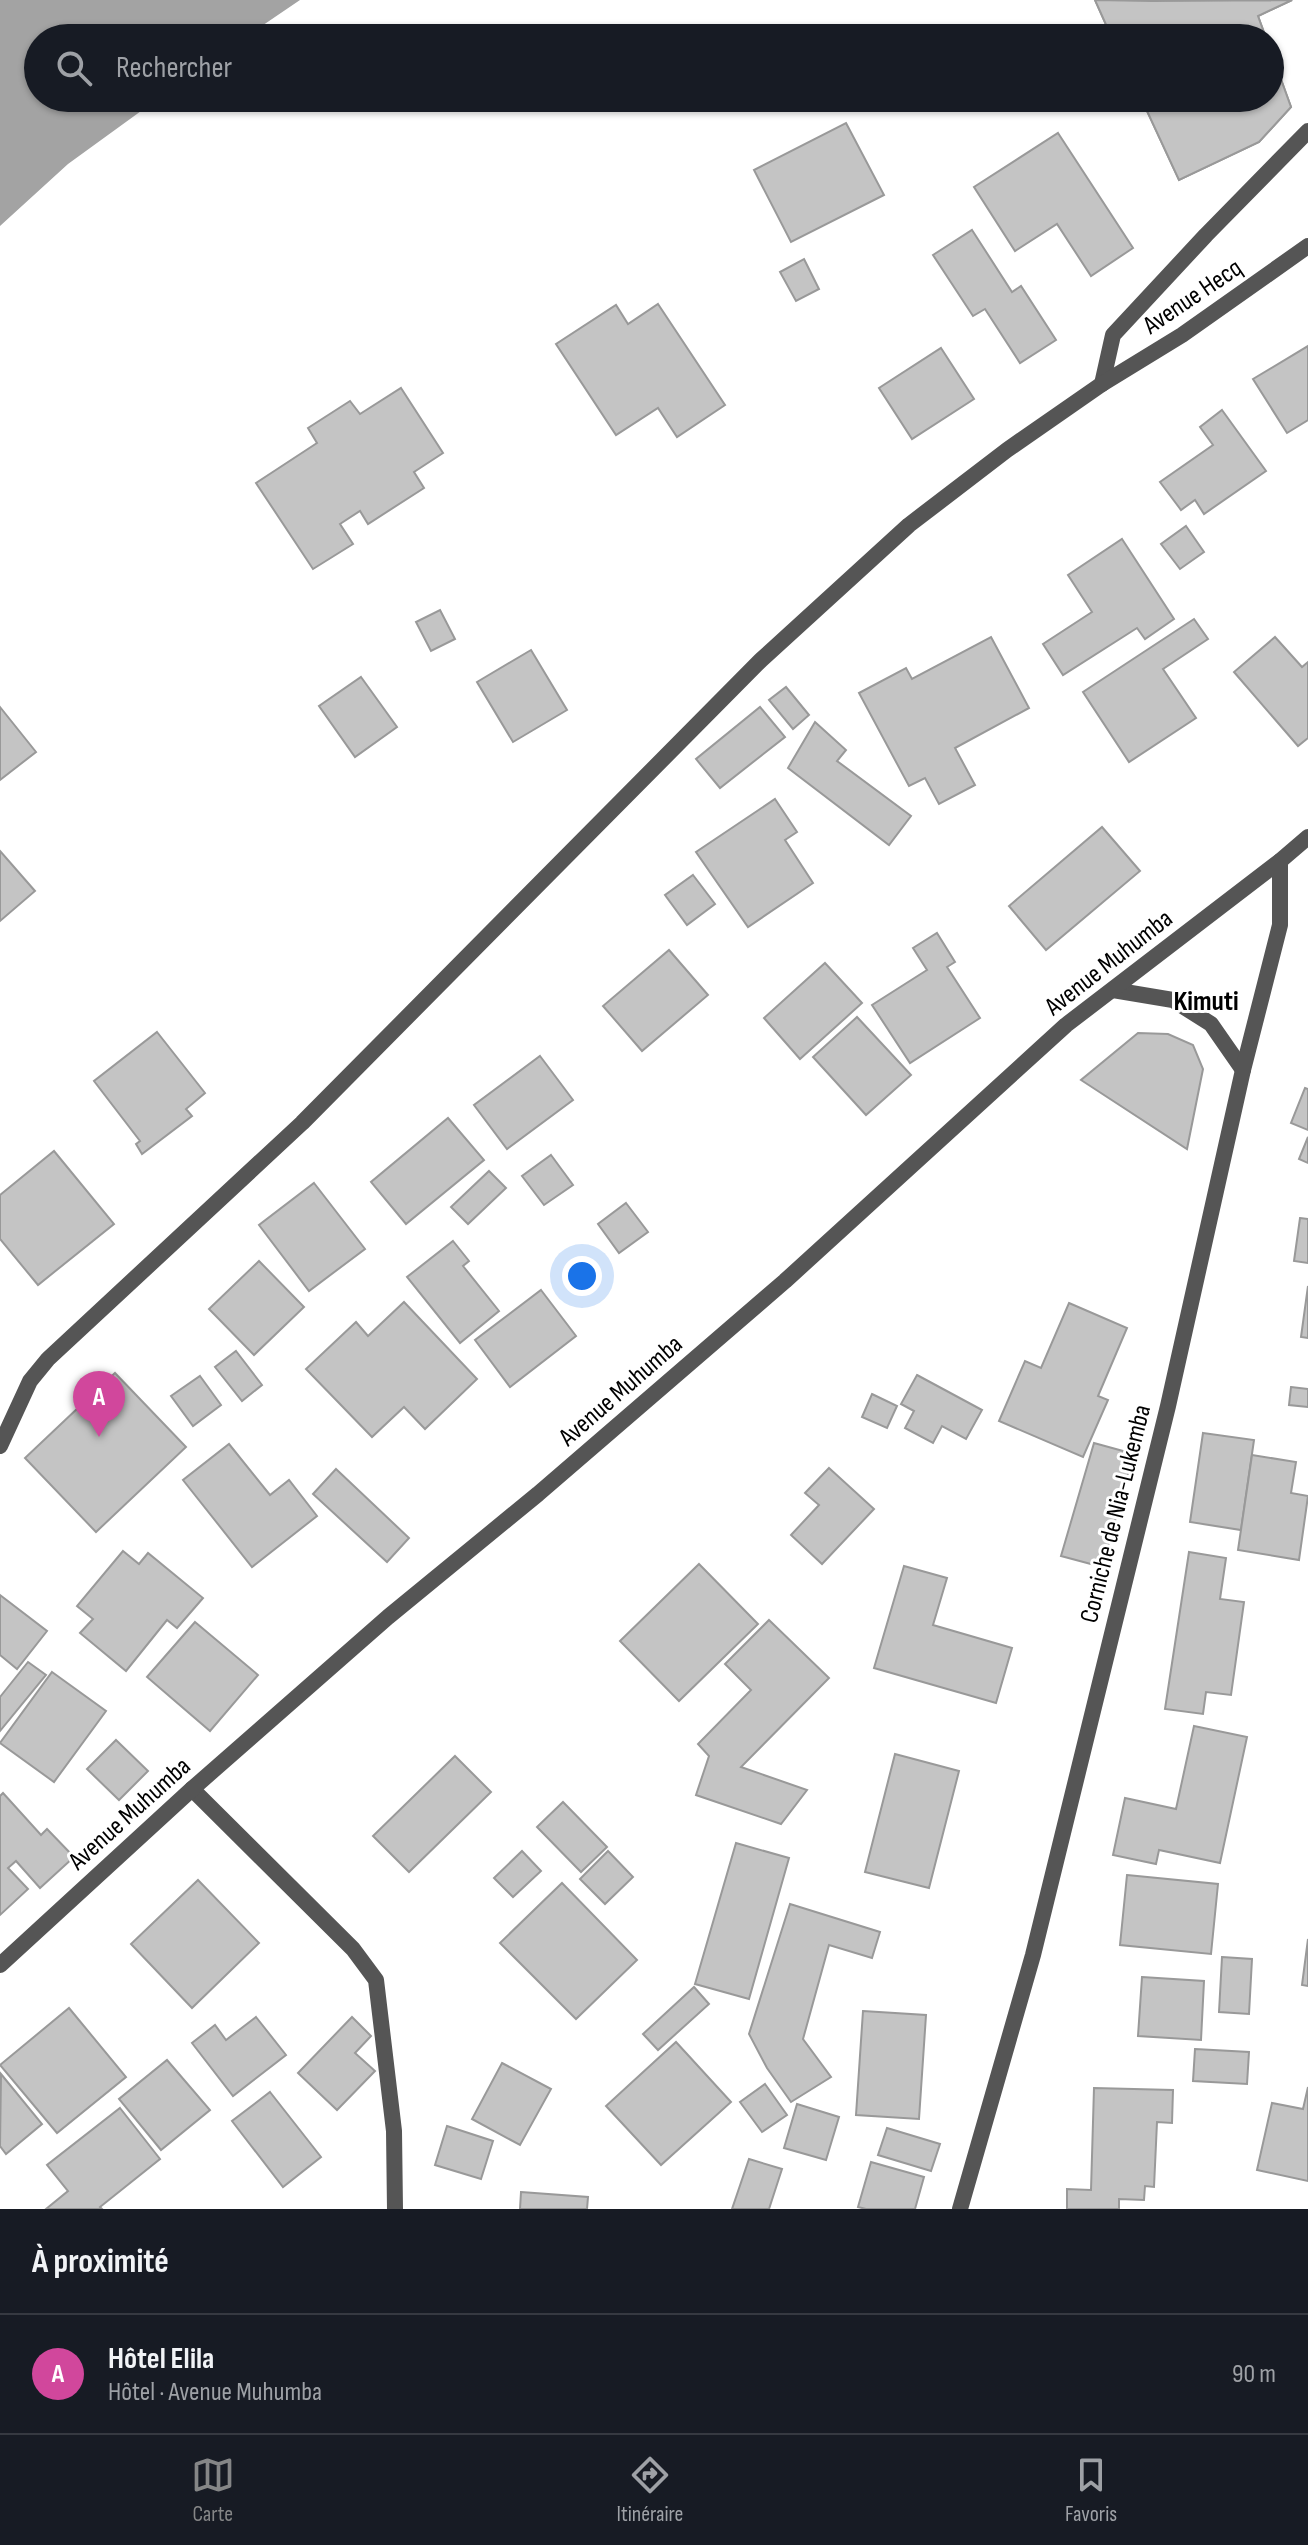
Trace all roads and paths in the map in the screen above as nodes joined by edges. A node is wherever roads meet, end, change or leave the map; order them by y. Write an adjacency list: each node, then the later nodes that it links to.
1 (1308, 131): 3 (street)
2 (1308, 246): 3 (street, Avenue Hecq)
3 (1102, 384): 8 (street, Avenue Hecq)
4 (1308, 837): 5 (street)
5 (1280, 861): 6 (street, Avenue Muhumba); 7 (street, Corniche de Nia-Lukemba)
6 (1113, 990): 7 (street); 9 (street, Avenue Muhumba)
7 (1243, 1070): 12 (street, Corniche de Nia-Lukemba)
8 (0, 1446)
9 (192, 1789): 10 (street, Avenue Muhumba); 11 (street)
10 (0, 1965)
11 (395, 2209)
12 (960, 2209)

